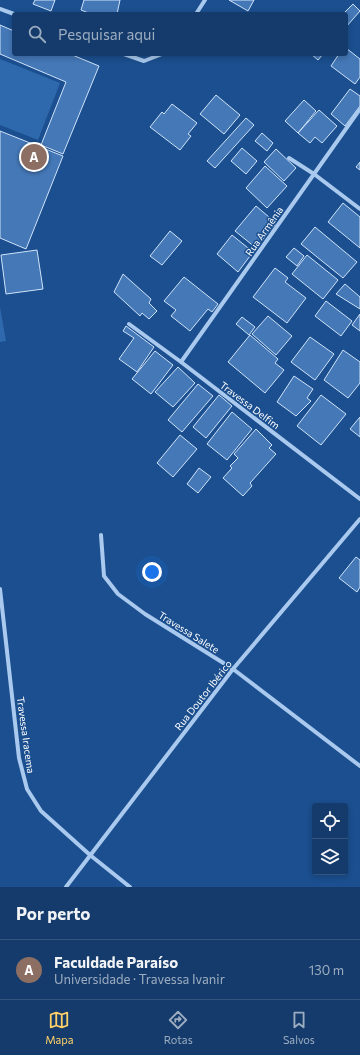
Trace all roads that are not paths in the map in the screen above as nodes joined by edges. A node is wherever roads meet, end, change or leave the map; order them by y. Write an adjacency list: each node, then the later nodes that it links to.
1 (205, 0): 3 (street)
2 (0, 9): 4 (street)
3 (197, 12)
4 (12, 13)
5 (130, 56): 6 (street)
6 (157, 56)
7 (360, 109): 9 (street, Rua Armênia)
8 (289, 158): 9 (street)
9 (314, 174): 10 (street); 12 (street, Rua Armênia)
10 (360, 209)
11 (129, 324): 12 (street, Travessa Delfim)
12 (181, 362): 13 (street, Travessa Delfim)
13 (360, 499)
14 (360, 519): 17 (street, Rua Doutor Ibérico)
15 (101, 535): 17 (street, Travessa Salete)
16 (0, 589): 19 (street, Travessa Iracema)
17 (233, 669): 18 (street, Travessa Salete); 19 (street, Rua Doutor Ibérico)
18 (360, 766)
19 (90, 855): 20 (street, Rua Doutor Ibérico); 21 (street, Travessa Iracema)
20 (66, 887)
21 (130, 887)

